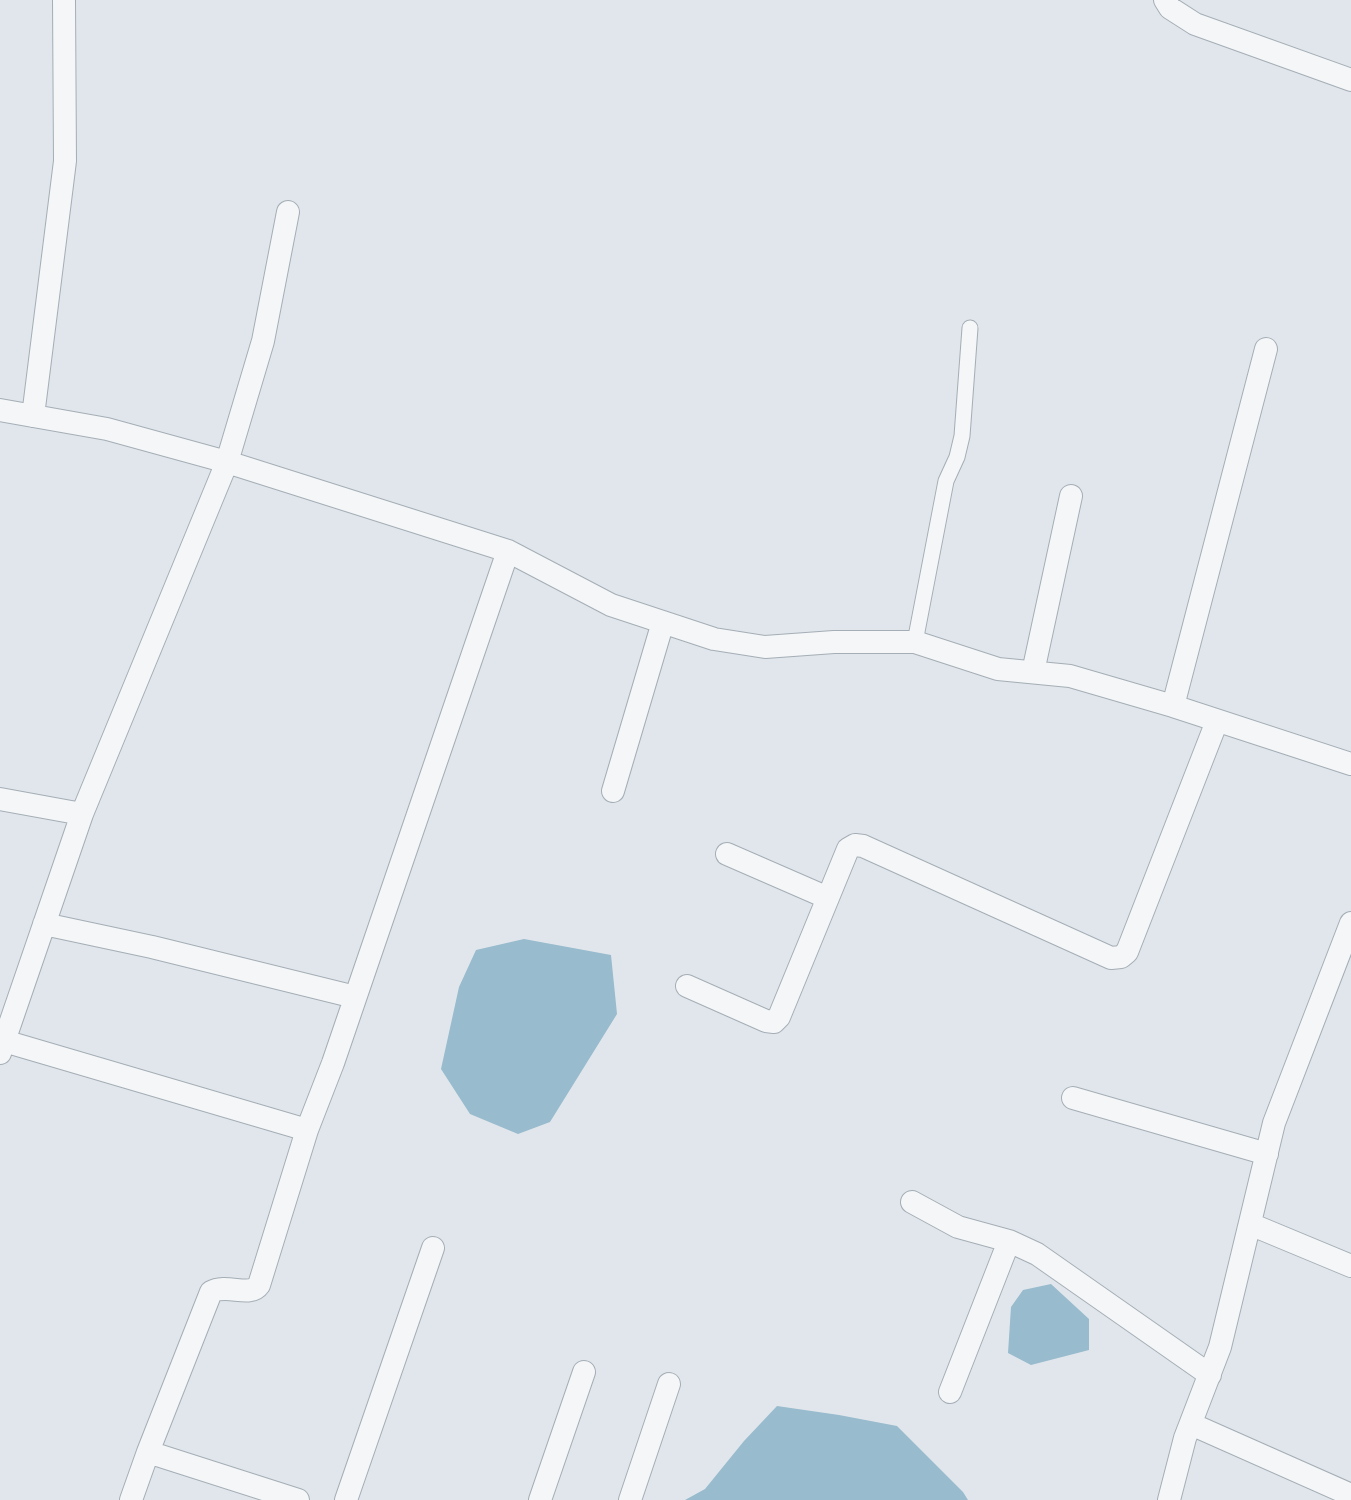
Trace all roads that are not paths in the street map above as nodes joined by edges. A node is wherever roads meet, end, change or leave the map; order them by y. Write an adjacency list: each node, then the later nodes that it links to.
1 (64, 0): 8 (street)
2 (1165, 0): 3 (street)
3 (1351, 80)
4 (288, 212): 9 (street)
5 (970, 328): 13 (lane)
6 (1266, 349): 15 (street)
7 (0, 410): 8 (street)
8 (33, 416): 9 (street)
9 (227, 462): 11 (street); 20 (street)
10 (1071, 496): 14 (street)
11 (508, 551): 12 (street); 26 (street)
12 (663, 622): 13 (street); 18 (street)
13 (915, 642): 14 (street)
14 (1033, 672): 15 (street)
15 (1173, 706): 16 (street)
16 (1217, 721): 17 (street); 22 (street)
17 (1351, 764)
18 (613, 791)
19 (0, 799): 20 (street)
20 (82, 814): 24 (street)
21 (728, 854): 22 (street)
22 (828, 898): 25 (street)
23 (1351, 923): 30 (street)
24 (44, 924): 26 (street); 27 (street)
25 (687, 986)
26 (355, 998): 29 (street)
27 (2, 1047): 29 (street)
28 (1073, 1098): 30 (street)
29 (306, 1130): 41 (street)
30 (1267, 1154): 32 (street)
31 (912, 1202): 33 (street)
32 (1250, 1224): 35 (street); 37 (street)
33 (1009, 1241): 37 (street); 39 (street)
34 (433, 1248): 45 (street)
35 (1351, 1266)
36 (584, 1372): 46 (street)
37 (1210, 1375): 40 (street)
38 (669, 1384): 47 (street)
39 (950, 1392)
40 (1191, 1424): 42 (street); 48 (street)
41 (148, 1452): 43 (street); 44 (street)
42 (1351, 1495)
43 (131, 1500)
44 (298, 1500)
45 (346, 1500)
46 (540, 1500)
47 (630, 1500)
48 (1169, 1500)

